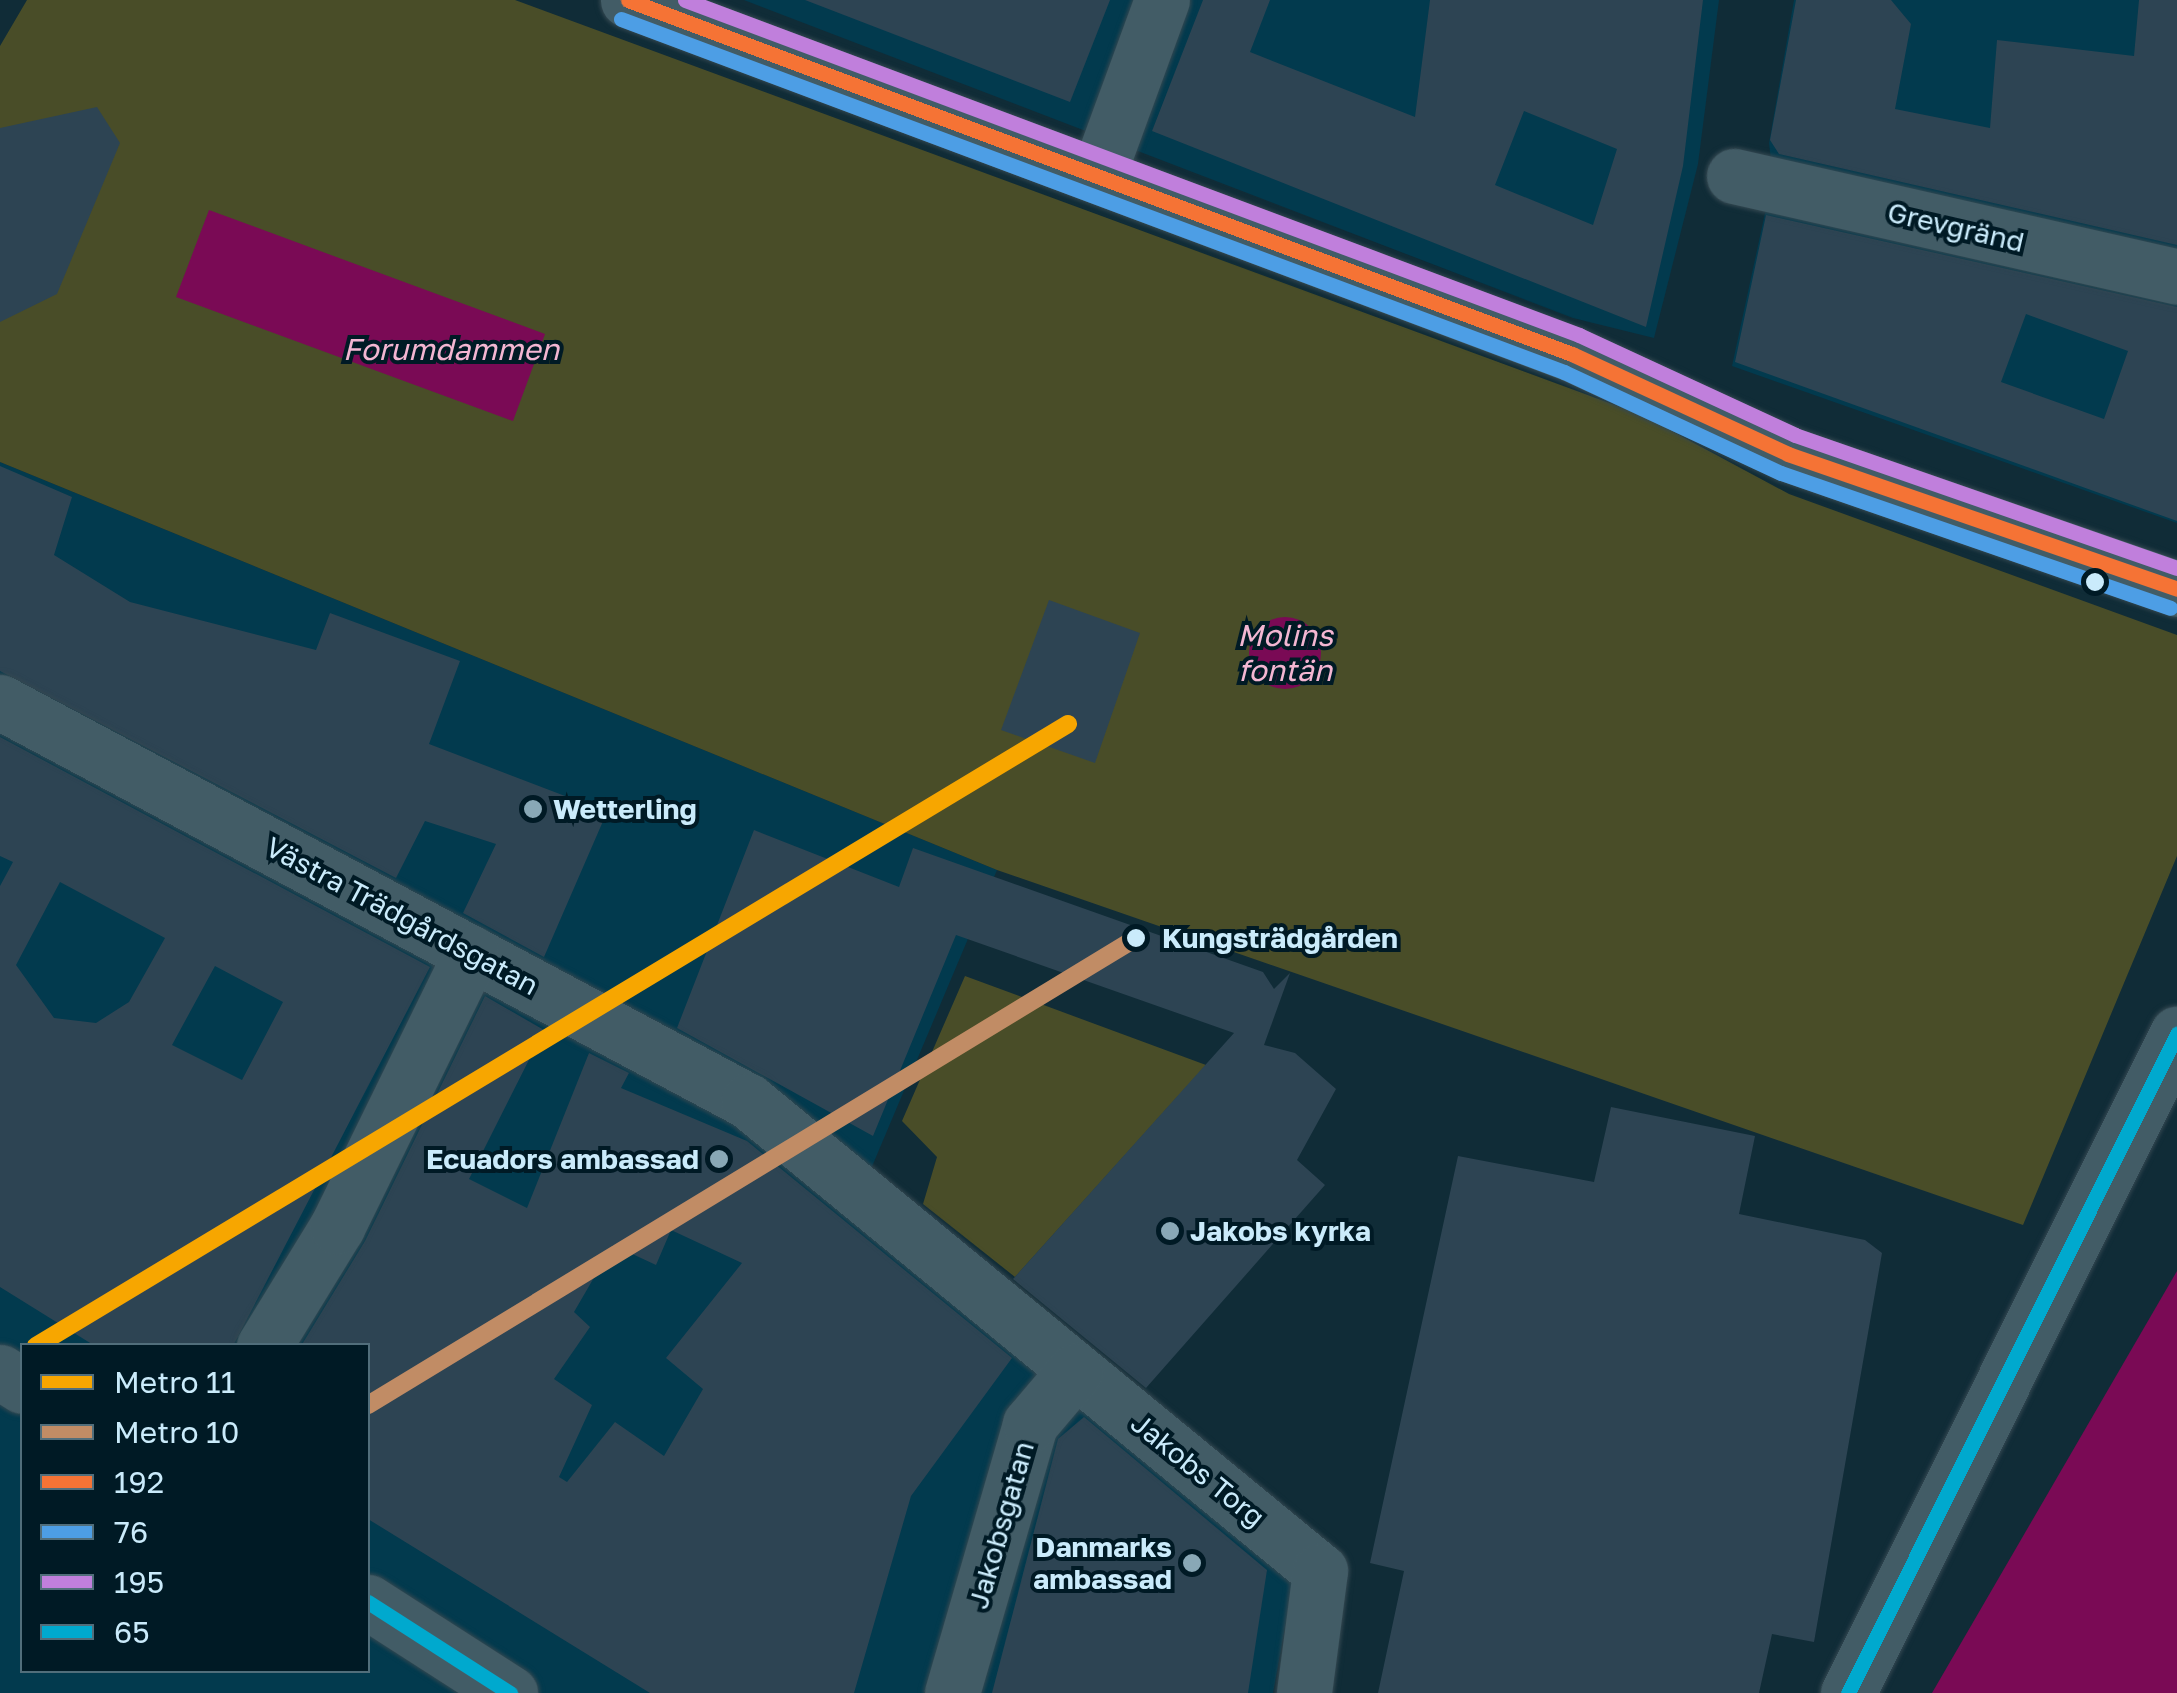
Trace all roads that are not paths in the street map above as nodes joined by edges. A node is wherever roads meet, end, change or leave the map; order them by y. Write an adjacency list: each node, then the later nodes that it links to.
1 (628, 0): 3 (street)
2 (1162, 0): 3 (street)
3 (1099, 172): 6 (street)
4 (1734, 176): 5 (street, Grevgränd)
5 (2177, 278)
6 (2177, 589)
7 (0, 702): 8 (street, Västra Trädgårdsgatan)
8 (471, 953): 10 (street); 11 (street, Västra Trädgårdsgatan)
9 (2177, 1034): 16 (street)
10 (266, 1343)
11 (1075, 1371): 14 (street, Jakobsgatan); 15 (street, Jakobs Torg)
12 (370, 1603): 13 (street)
13 (510, 1693)
14 (952, 1693)
15 (1304, 1693)
16 (1848, 1693)

